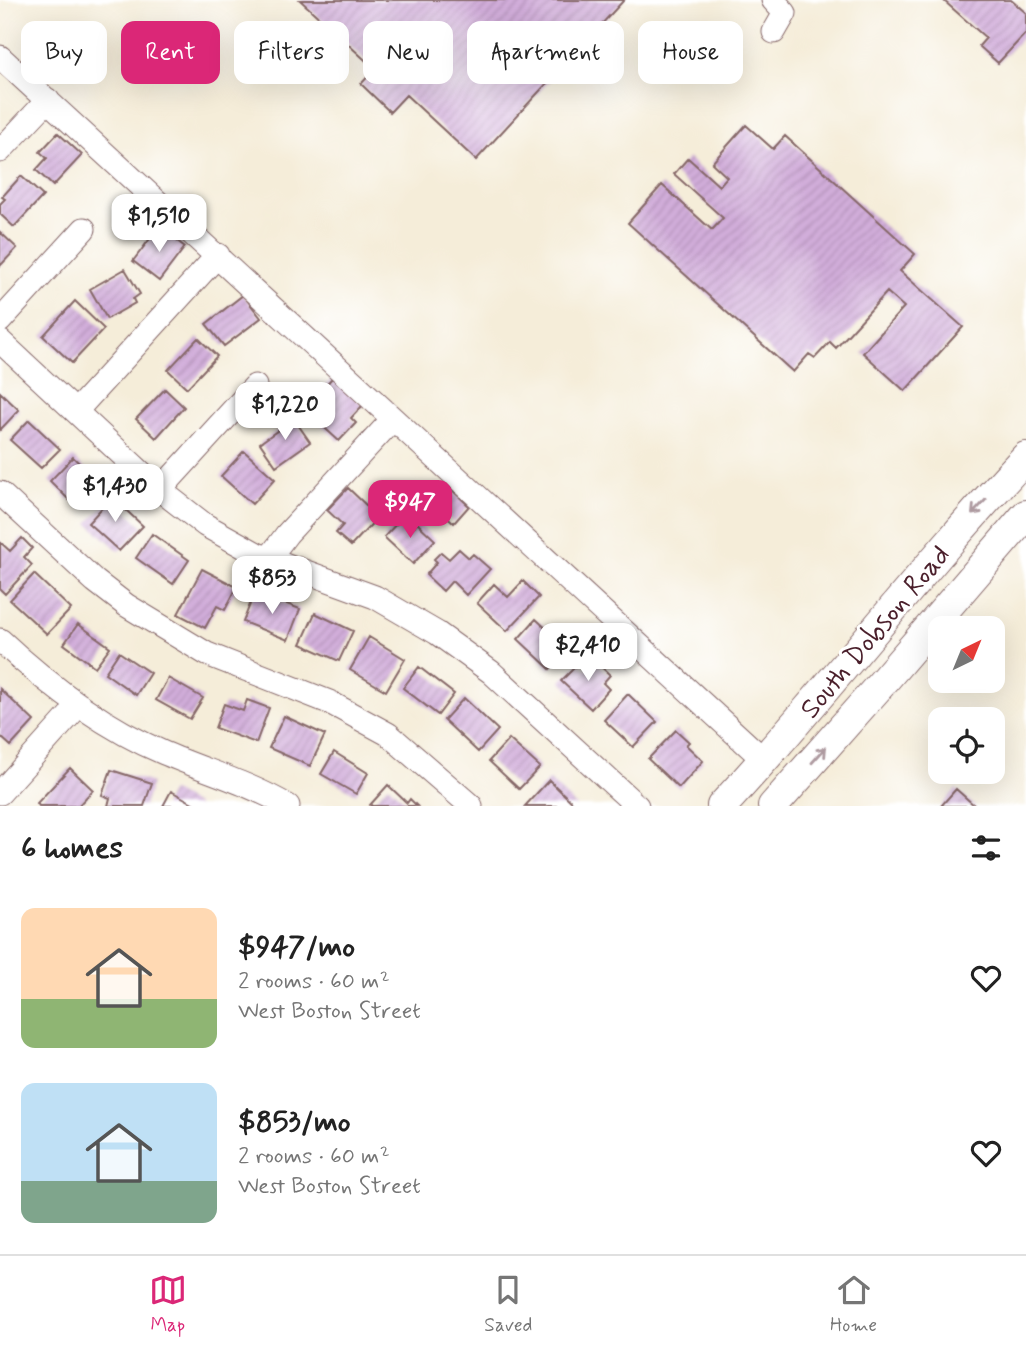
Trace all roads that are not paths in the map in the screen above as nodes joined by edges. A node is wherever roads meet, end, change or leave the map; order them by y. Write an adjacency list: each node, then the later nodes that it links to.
1 (773, 0): 2 (street)
2 (774, 32)
3 (0, 57): 4 (street)
4 (48, 100): 5 (street); 7 (street)
5 (0, 151)
6 (84, 229): 8 (street)
7 (218, 256): 11 (street); 12 (street)
8 (0, 321)
9 (0, 341): 11 (street)
10 (255, 386): 14 (street)
11 (76, 411): 14 (street)
12 (393, 419): 17 (street); 20 (street)
13 (1026, 457): 20 (main road, South Dobson Road, one-way to 20)
14 (160, 490): 17 (street)
15 (0, 493): 23 (street)
16 (1026, 515): 26 (main road, South Dobson Road, one-way to 16)
17 (269, 558): 24 (street)
18 (0, 640): 19 (street)
19 (78, 706): 21 (street); 22 (street)
20 (764, 760): 25 (main road, South Dobson Road)
21 (2, 786)
22 (288, 806)
23 (471, 806)
24 (637, 806)
25 (722, 806)
26 (773, 806)

